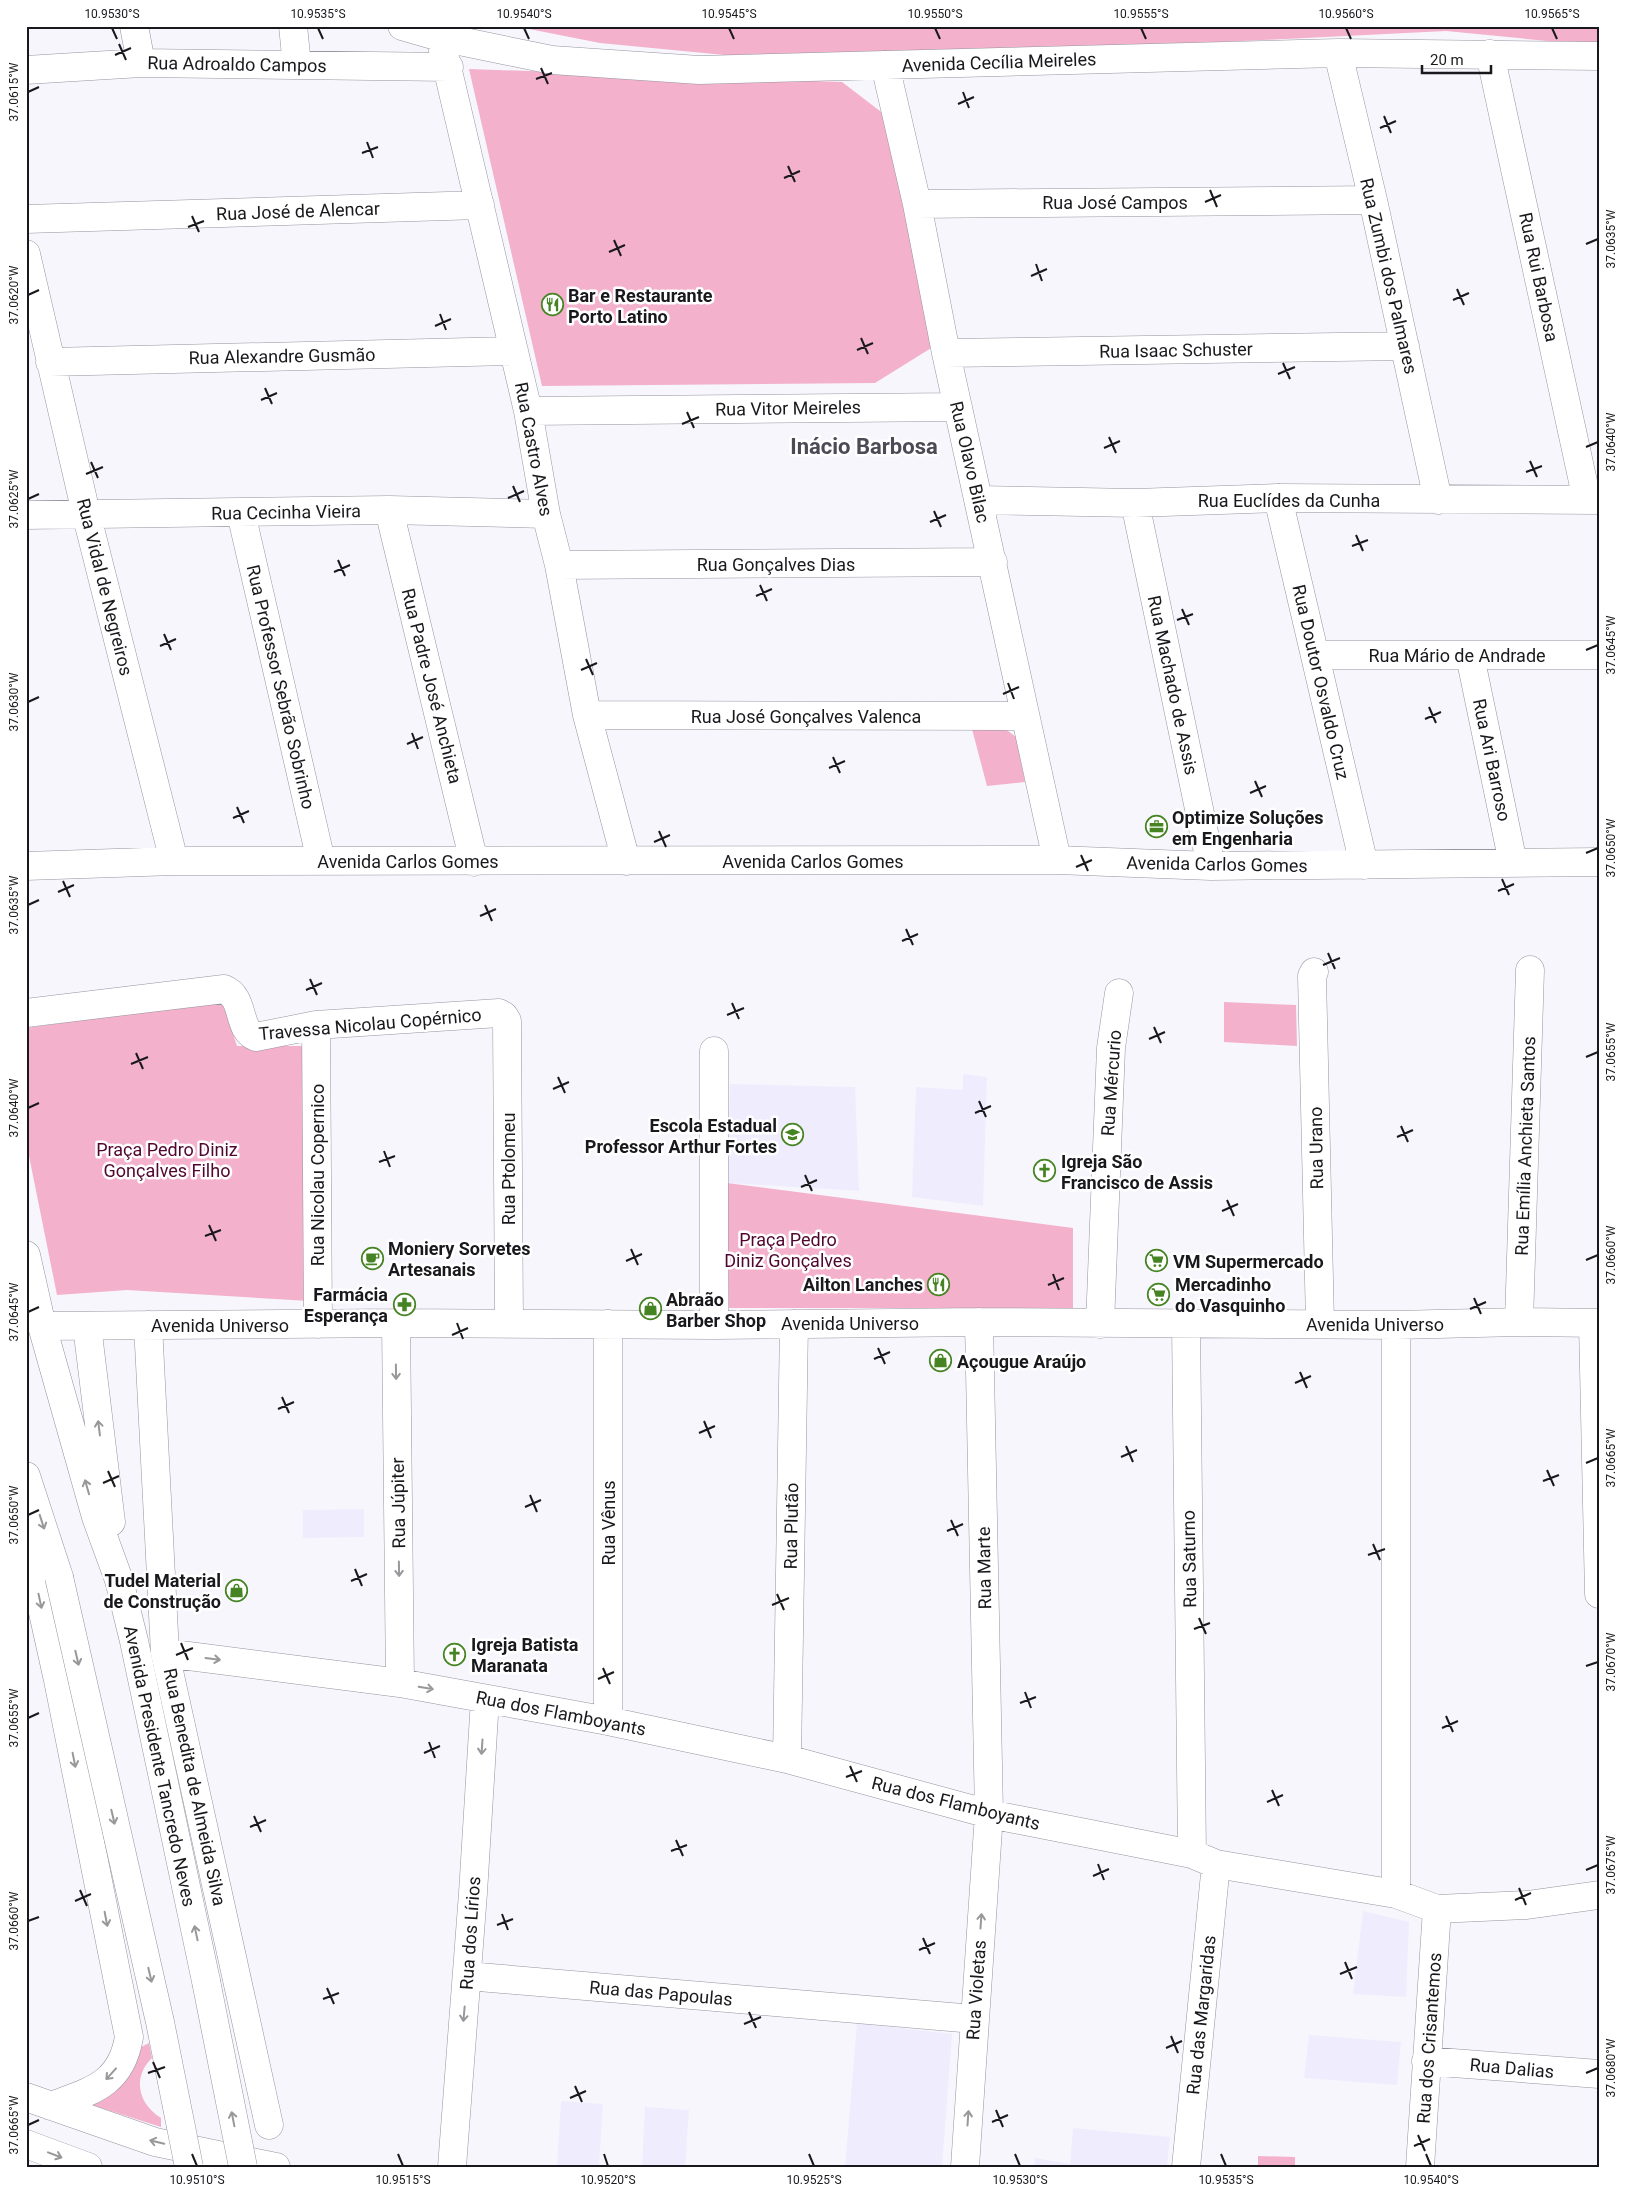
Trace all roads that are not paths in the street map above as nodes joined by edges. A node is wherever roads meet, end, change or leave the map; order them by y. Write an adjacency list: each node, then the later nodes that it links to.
1 (134, 26): 8 (street)
2 (293, 26): 9 (street)
3 (402, 26): 4 (street, Avenida Cecília Meireles)
4 (440, 37): 10 (street, Avenida Cecília Meireles); 11 (street, Rua Castro Alves)
5 (1338, 53): 6 (street, Avenida Cecília Meireles); 10 (street, Avenida Cecília Meireles); 13 (street, Rua Zumbi dos Palmares)
6 (1490, 54): 7 (street, Avenida Cecília Meireles); 27 (street, Rua Rui Barbosa)
7 (1599, 56)
8 (141, 62): 9 (street, Rua Adroaldo Campos); 12 (street, Rua Adroaldo Campos)
9 (297, 65): 11 (street, Rua Adroaldo Campos)
10 (885, 65): 14 (street, Rua Olavo Bilac)
11 (448, 67): 15 (street, Rua Castro Alves)
12 (26, 70)
13 (1373, 200): 14 (street, Rua José Campos); 18 (street, Rua Zumbi dos Palmares)
14 (917, 204): 20 (street, Rua Olavo Bilac)
15 (480, 205): 16 (street, Rua José de Alencar); 19 (street, Rua Castro Alves)
16 (26, 219)
17 (26, 254): 21 (street, Rua Vidal de Negreiros)
18 (1405, 346): 20 (street, Rua Isaac Schuster); 26 (street, Rua Zumbi dos Palmares)
19 (514, 351): 21 (street, Rua Alexandre Gusmão); 23 (street, Rua Castro Alves)
20 (946, 354): 22 (street, Rua Olavo Bilac)
21 (50, 362): 30 (street, Rua Vidal de Negreiros)
22 (958, 407): 23 (street, Rua Vitor Meireles); 25 (street, Rua Olavo Bilac)
23 (528, 411): 32 (street, Rua Castro Alves)
24 (1278, 498): 26 (street, Rua Euclídes da Cunha); 28 (street, Rua Euclídes da Cunha); 36 (street, Rua Doutor Osvaldo Cruz)
25 (979, 500): 28 (street, Rua Euclídes da Cunha); 34 (street, Rua Olavo Bilac)
26 (1438, 500): 27 (street, Rua Euclídes da Cunha)
27 (1593, 500)
28 (1134, 503): 49 (street, Rua Machado de Assis)
29 (389, 510): 31 (street, Rua Cecinha Vieira); 32 (street, Rua Cecinha Vieira); 44 (street, Rua Padre José Anchieta)
30 (86, 513): 31 (street, Rua Cecinha Vieira); 33 (street, Rua Cecinha Vieira); 42 (street, Rua Vidal de Negreiros)
31 (241, 513): 43 (street, Rua Professor Sebrão Sobrinho)
32 (546, 514): 35 (street, Rua Castro Alves)
33 (26, 516)
34 (993, 562): 35 (street, Rua Gonçalves Dias); 40 (street, Rua Olavo Bilac)
35 (559, 565): 39 (street, Rua Castro Alves)
36 (1315, 655): 38 (street, Rua Mário de Andrade); 50 (street, Rua Doutor Osvaldo Cruz)
37 (1599, 655): 38 (street, Rua Mário de Andrade)
38 (1470, 656): 47 (street, Rua Ari Barroso)
39 (587, 715): 40 (street, Rua José Gonçalves Valenca); 45 (street, Rua Castro Alves)
40 (1025, 716): 41 (street, Rua Olavo Bilac)
41 (1057, 860): 45 (street, Avenida Carlos Gomes); 49 (street, Avenida Carlos Gomes)
42 (174, 861): 43 (street, Avenida Carlos Gomes); 48 (street, Avenida Carlos Gomes)
43 (321, 861): 44 (street, Avenida Carlos Gomes)
44 (474, 862): 45 (street, Avenida Carlos Gomes)
45 (626, 862)
46 (1599, 862): 47 (street, Avenida Carlos Gomes)
47 (1513, 863): 50 (street, Avenida Carlos Gomes)
48 (26, 866)
49 (1211, 866): 50 (street, Avenida Carlos Gomes)
50 (1364, 866)
51 (1530, 970): 60 (street, Rua Emília Anchieta Santos)
52 (1314, 972): 69 (street, Rua Urano)
53 (1119, 992): 68 (street, Rua Mércurio)
54 (26, 1012): 56 (street, Travessa Nicolau Copérnico)
55 (504, 1016): 56 (street, Travessa Nicolau Copérnico); 62 (street, Rua Ptolomeu)
56 (316, 1025): 65 (street, Rua Nicolau Copernico)
57 (714, 1051): 71 (street)
58 (26, 1255): 73 (street, Avenida Presidente Tancredo Neves)
59 (980, 1322): 67 (street, Avenida Universo); 68 (street, Avenida Universo); 84 (street, Rua Marte)
60 (1520, 1322): 64 (street, Avenida Universo); 72 (street, Avenida Universo)
61 (396, 1323): 62 (street, Avenida Universo); 65 (street, Avenida Universo); 80 (street, Rua Júpiter, one-way to 80)
62 (509, 1323): 66 (street, Avenida Universo)
63 (1186, 1323): 68 (street, Avenida Universo); 69 (street, Avenida Universo); 85 (street, Rua Saturno)
64 (1596, 1323): 78 (street)
65 (318, 1324): 70 (street, Avenida Universo)
66 (608, 1324): 71 (street, Avenida Universo); 82 (street, Rua Vênus)
67 (794, 1324): 71 (street, Avenida Universo); 83 (street, Rua Plutão)
68 (1100, 1324)
69 (1320, 1324): 72 (street, Avenida Universo)
70 (148, 1325): 74 (street, Avenida Universo); 79 (street, Rua Benedita de Almeida Silva)
71 (714, 1325)
72 (1396, 1325): 86 (street)
73 (42, 1326): 74 (street, Avenida Universo); 77 (street, Avenida Presidente Tancredo Neves, one-way to 73)
74 (86, 1326): 77 (street, one-way to 74)
75 (26, 1476): 97 (street, one-way to 97, bridge)
76 (26, 1536): 93 (street, one-way to 93)
77 (118, 1580): 98 (street, Avenida Presidente Tancredo Neves, one-way to 77, bridge)
78 (1599, 1594)
79 (165, 1653): 80 (street, Rua dos Flamboyants, one-way to 80); 94 (street, Rua Benedita de Almeida Silva)
80 (400, 1683): 81 (street, Rua dos Flamboyants, one-way to 81)
81 (485, 1699): 82 (street, Rua dos Flamboyants); 89 (street, Rua dos Lírios, one-way to 89)
82 (608, 1721): 83 (street, Rua dos Flamboyants)
83 (787, 1759): 84 (street, Rua dos Flamboyants)
84 (989, 1814): 85 (street, Rua dos Flamboyants); 90 (street, Rua Violetas, one-way to 84)
85 (1204, 1859): 86 (street, Rua dos Flamboyants); 102 (street, Rua das Margaridas)
86 (1396, 1894): 88 (street, Rua dos Flamboyants)
87 (1599, 1895): 88 (street, Rua dos Flamboyants)
88 (1437, 1909): 91 (street, Rua dos Crisantemos)
89 (467, 1976): 90 (street, Rua das Papoulas); 100 (street, Rua dos Lírios, one-way to 100)
90 (974, 2019): 101 (street, Rua Violetas, one-way to 90)
91 (1426, 2061): 92 (street, Rua Dalias); 103 (street, Rua dos Crisantemos)
92 (1599, 2074)
93 (38, 2101): 99 (street, one-way to 93)
94 (269, 2126)
95 (26, 2144): 96 (street, one-way to 96)
96 (85, 2166)
97 (188, 2167)
98 (243, 2167)
99 (275, 2167)
100 (452, 2167)
101 (965, 2167)
102 (1186, 2167)
103 (1420, 2167)

